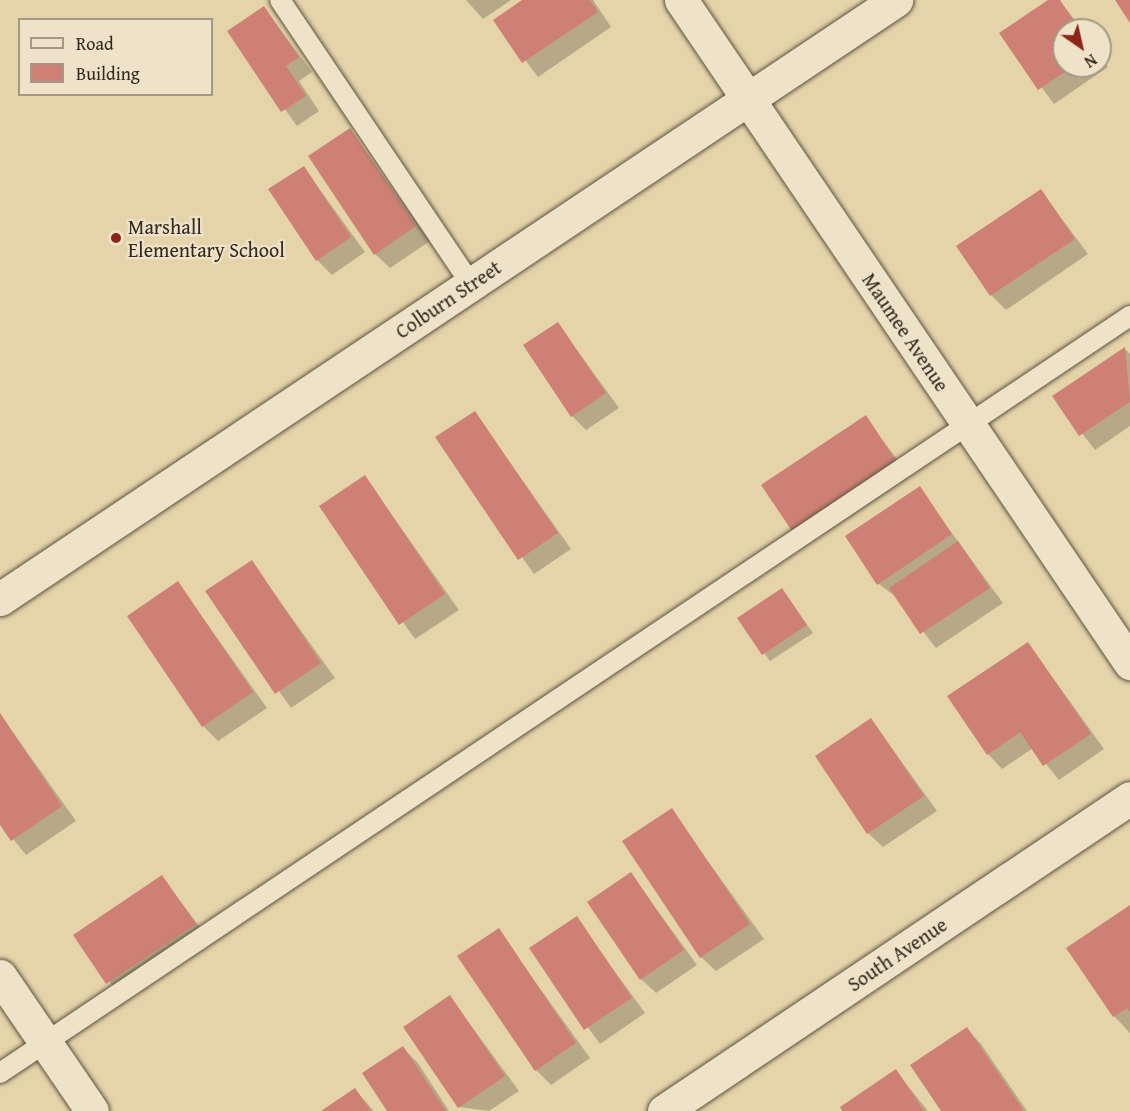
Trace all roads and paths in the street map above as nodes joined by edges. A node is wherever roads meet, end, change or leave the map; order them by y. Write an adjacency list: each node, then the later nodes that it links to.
1 (280, 0): 5 (lane)
2 (681, 0): 4 (street, Maumee Avenue)
3 (896, 0): 4 (street, Colburn Street)
4 (748, 99): 5 (street, Colburn Street); 7 (street, Maumee Avenue)
5 (471, 284): 8 (street, Colburn Street)
6 (1130, 316): 7 (lane)
7 (968, 424): 9 (street, Maumee Avenue); 12 (lane)
8 (0, 599)
9 (1130, 663)
10 (1130, 798): 15 (street, South Avenue)
11 (0, 976): 12 (street)
12 (45, 1043): 13 (lane); 14 (street)
13 (0, 1074)
14 (92, 1111)
15 (664, 1111)

